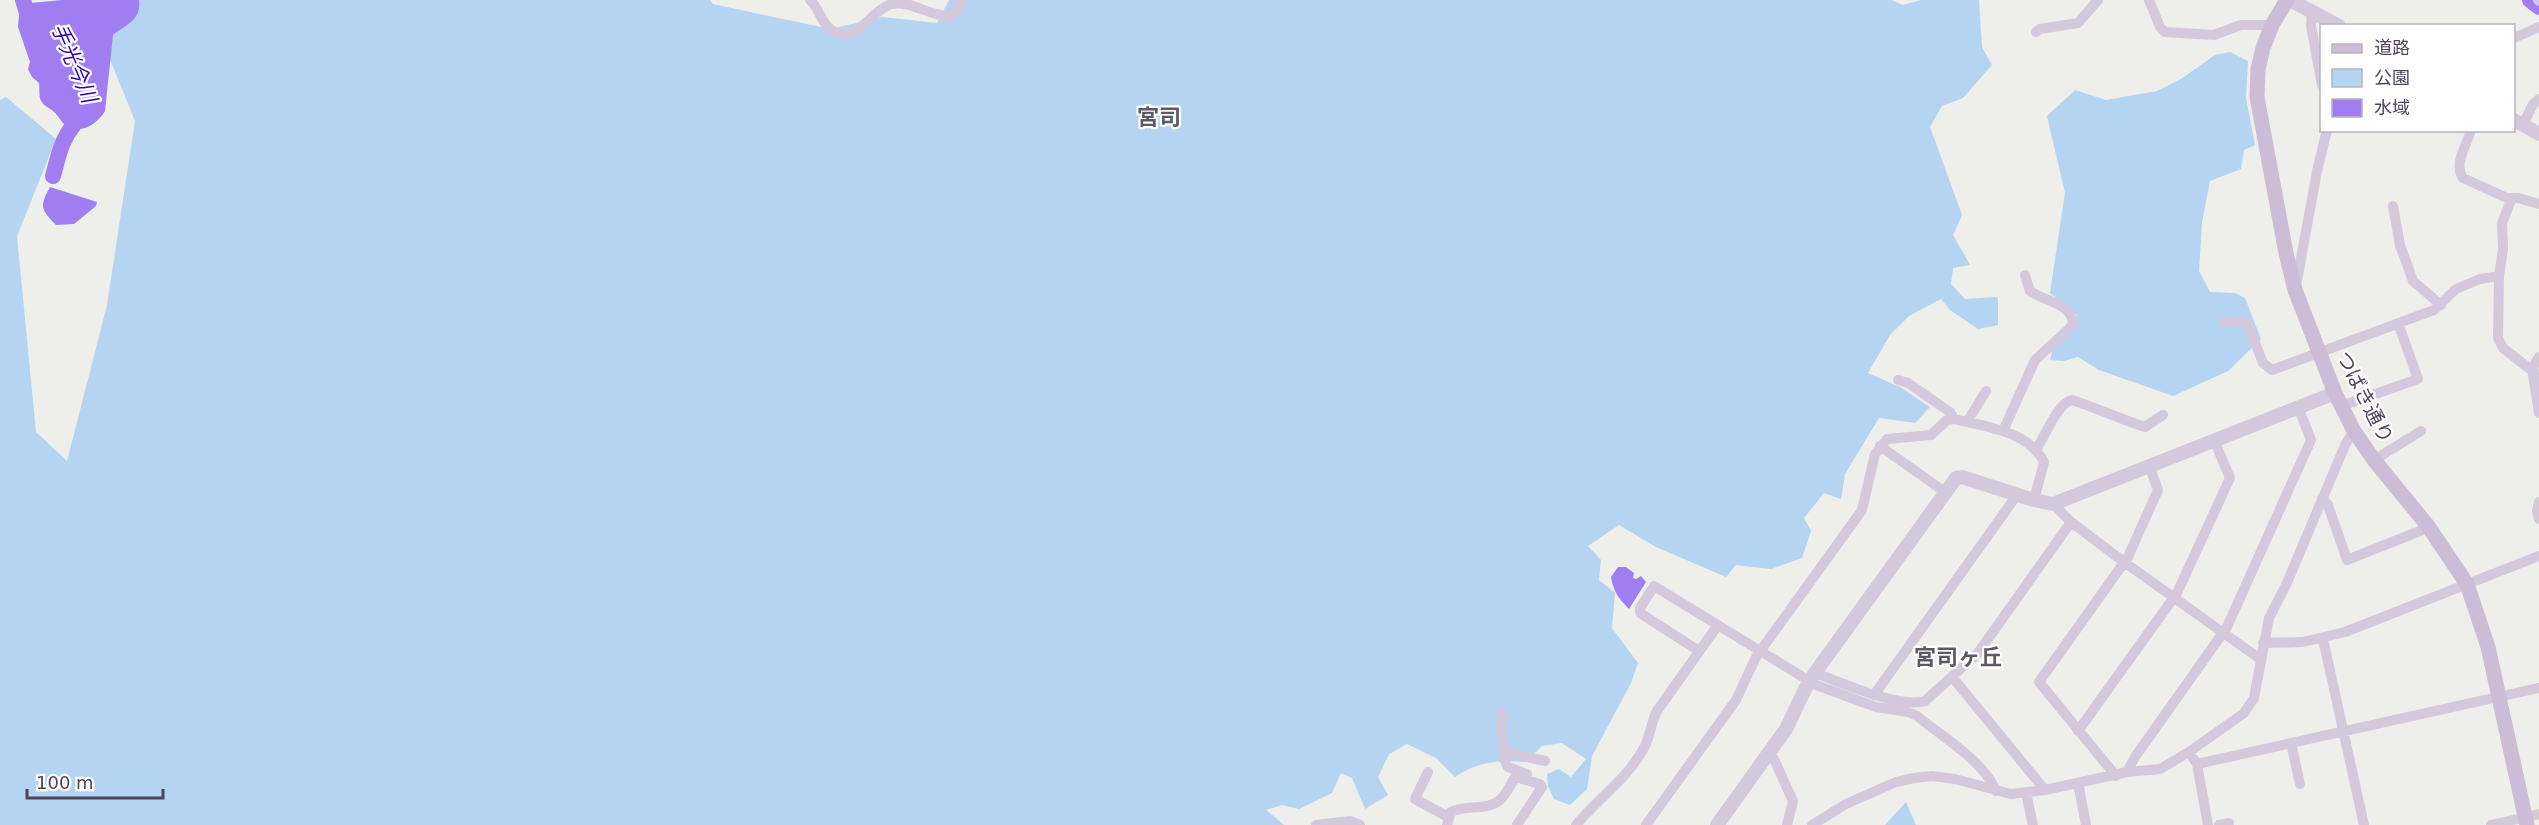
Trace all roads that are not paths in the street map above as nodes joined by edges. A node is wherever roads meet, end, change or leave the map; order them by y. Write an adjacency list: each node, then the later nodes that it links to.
1 (810, 0): 2 (street)
2 (961, 0)
3 (2098, 0): 10 (street)
4 (2149, 0): 8 (street)
5 (2289, 0): 6 (street); 8 (main road, つばき通り)
6 (2312, 11): 7 (street); 12 (street)
7 (2335, 24)
8 (2272, 26): 23 (main road, つばき通り)
9 (2539, 27): 11 (street)
10 (2036, 33)
11 (2515, 38)
12 (2320, 74)
13 (2539, 99): 14 (street)
14 (2518, 122): 17 (street)
15 (2327, 132): 23 (street)
16 (2470, 132): 18 (street)
17 (2539, 134)
18 (2512, 198): 19 (street); 22 (street)
19 (2539, 204)
20 (2393, 206): 24 (street)
21 (2025, 275): 38 (street)
22 (2499, 276): 24 (street); 29 (street)
23 (2295, 290): 27 (main road, つばき通り)
24 (2441, 305): 26 (street)
25 (2224, 322): 27 (street)
26 (2398, 323): 27 (street); 32 (street)
27 (2319, 353): 32 (main road, つばき通り)
28 (2539, 357): 29 (street)
29 (2535, 372): 34 (street)
30 (1898, 380): 36 (street)
31 (1986, 391): 37 (street)
32 (2338, 399): 33 (street); 39 (main road, つばき通り)
33 (2298, 407): 41 (street); 60 (street)
34 (2539, 413)
35 (2163, 415): 43 (street)
36 (1954, 419): 37 (street); 42 (street)
37 (1967, 422): 38 (street)
38 (2003, 431): 43 (street)
39 (2354, 431): 44 (main road, つばき通り); 48 (street)
40 (2421, 431): 44 (street)
41 (2214, 440): 45 (street); 58 (street)
42 (1880, 446): 46 (street); 64 (street)
43 (2036, 450): 49 (street)
44 (2374, 460): 54 (main road, つばき通り)
45 (2149, 465): 51 (street); 56 (street)
46 (1945, 492): 47 (street); 66 (street)
47 (2017, 495): 49 (street); 69 (street)
48 (2322, 498): 54 (street); 62 (street)
49 (2034, 500): 51 (street)
50 (2539, 502): 52 (street)
51 (2053, 504): 53 (street)
52 (2539, 519)
53 (2071, 522): 56 (street); 67 (street)
54 (2428, 526): 57 (main road, つばき通り)
55 (2539, 556): 57 (street)
56 (2124, 562): 58 (street); 72 (street)
57 (2467, 584): 61 (street); 70 (main road, つばき通り)
58 (2174, 598): 60 (street); 72 (street)
59 (1718, 626): 63 (street); 63 (street); 64 (street)
60 (2223, 632): 65 (street); 81 (street)
61 (2323, 639): 62 (street); 73 (street)
62 (2263, 643): 65 (street)
63 (1700, 651): 93 (street)
64 (1760, 651): 66 (street); 94 (street)
65 (2260, 659): 76 (street)
66 (1812, 677): 69 (street); 77 (street); 86 (street)
67 (1953, 678): 69 (street); 85 (street)
68 (2539, 688): 70 (street)
69 (1874, 695)
70 (2499, 697): 73 (street); 88 (main road, つばき通り)
71 (1502, 713): 75 (street)
72 (2078, 731): 81 (street)
73 (2344, 731): 74 (street); 101 (street)
74 (2291, 743): 79 (street); 84 (street)
75 (1506, 752): 78 (street); 83 (street)
76 (2189, 752): 79 (street); 81 (street)
77 (1768, 754): 95 (street); 96 (street)
78 (1545, 761)
79 (2197, 764): 100 (street)
80 (1428, 772): 89 (street)
81 (2121, 774): 82 (street)
82 (2078, 783): 85 (street); 99 (street)
83 (1540, 784): 89 (street); 90 (street)
84 (2300, 784)
85 (2045, 790): 87 (street)
86 (1996, 791): 87 (street); 97 (street)
87 (2026, 793): 98 (street)
88 (2530, 819): 102 (street)
89 (1448, 821)
90 (1521, 823)
91 (1316, 825): 92 (street)
92 (1360, 825)
93 (1576, 825)
94 (1646, 825)
95 (1717, 825)
96 (1787, 825)
97 (1812, 825)
98 (2033, 825)
99 (2086, 825)
100 (2208, 825)
101 (2364, 825)
102 (2491, 825)

